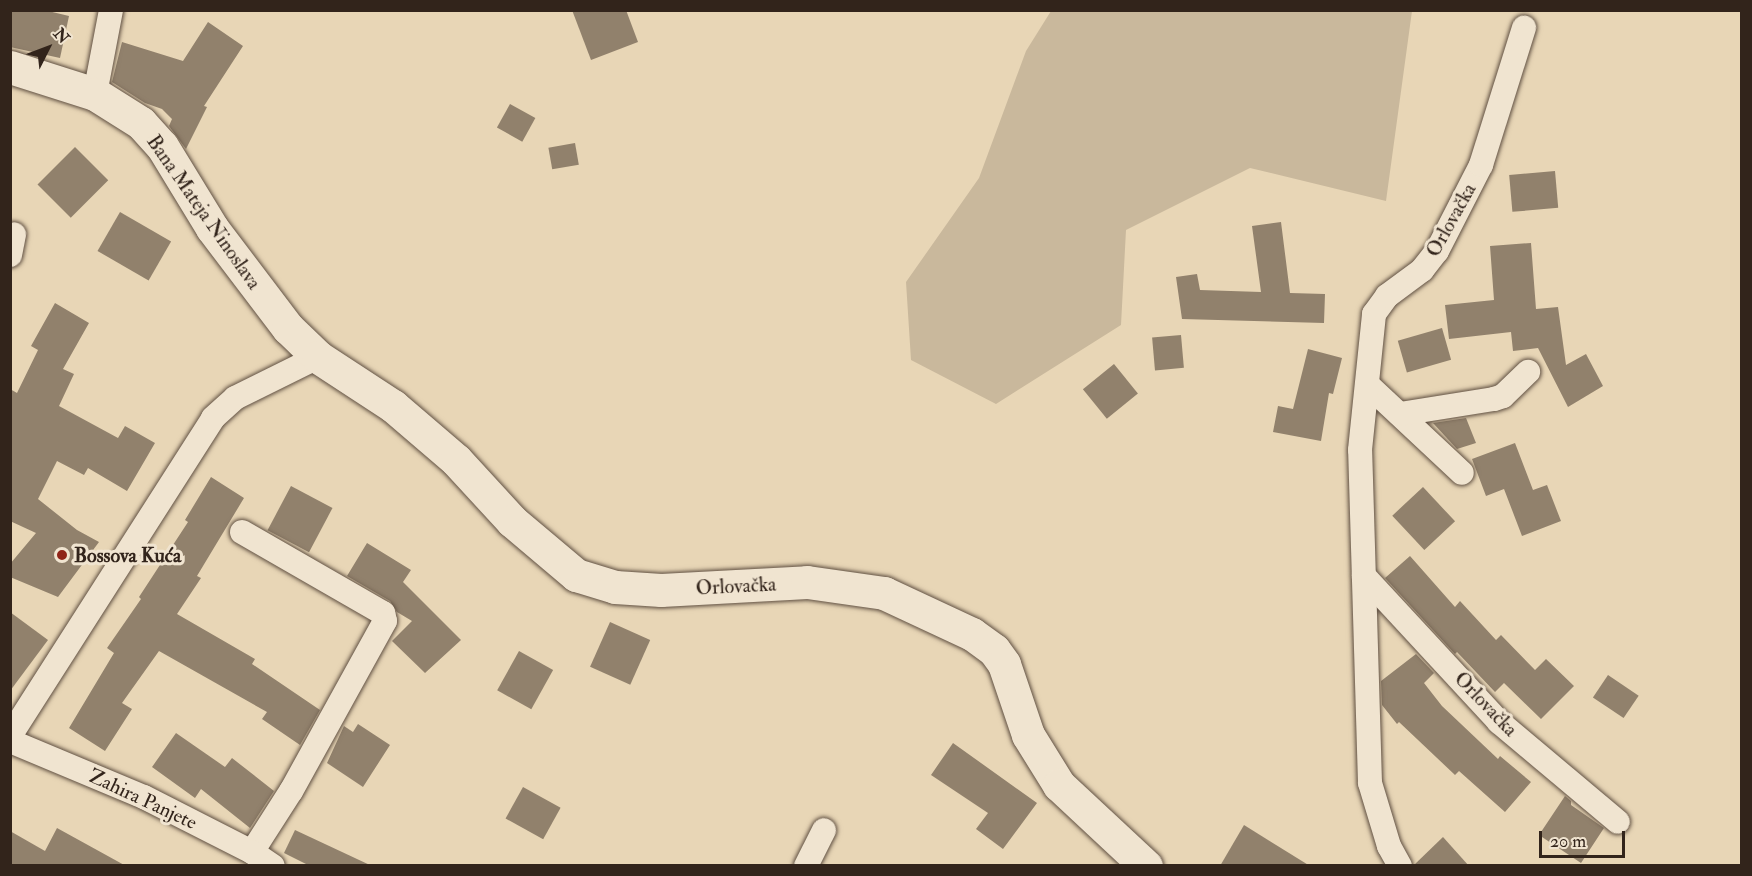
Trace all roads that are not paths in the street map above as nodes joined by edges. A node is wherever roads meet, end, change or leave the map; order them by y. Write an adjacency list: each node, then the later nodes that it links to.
1 (111, 10): 4 (street)
2 (1524, 28): 8 (street, Orlovačka)
3 (10, 67): 4 (street, Bana Mateja Ninoslava)
4 (95, 94): 5 (street, Bana Mateja Ninoslava)
5 (288, 328): 6 (street, Orlovačka)
6 (318, 357): 13 (street); 20 (street, Orlovačka)
7 (1528, 372): 9 (street)
8 (1369, 386): 9 (street); 12 (street, Orlovačka)
9 (1400, 414): 10 (street)
10 (1462, 473)
11 (242, 532): 17 (street)
12 (1364, 576): 15 (street, Orlovačka); 21 (street, Orlovačka)
13 (10, 736)
14 (10, 741): 17 (street, Zahira Panjete)
15 (1618, 822)
16 (825, 830): 19 (street)
17 (252, 852): 18 (street, Zahira Panjete)
18 (273, 866)
19 (807, 866)
20 (1146, 866)
21 (1400, 866)

